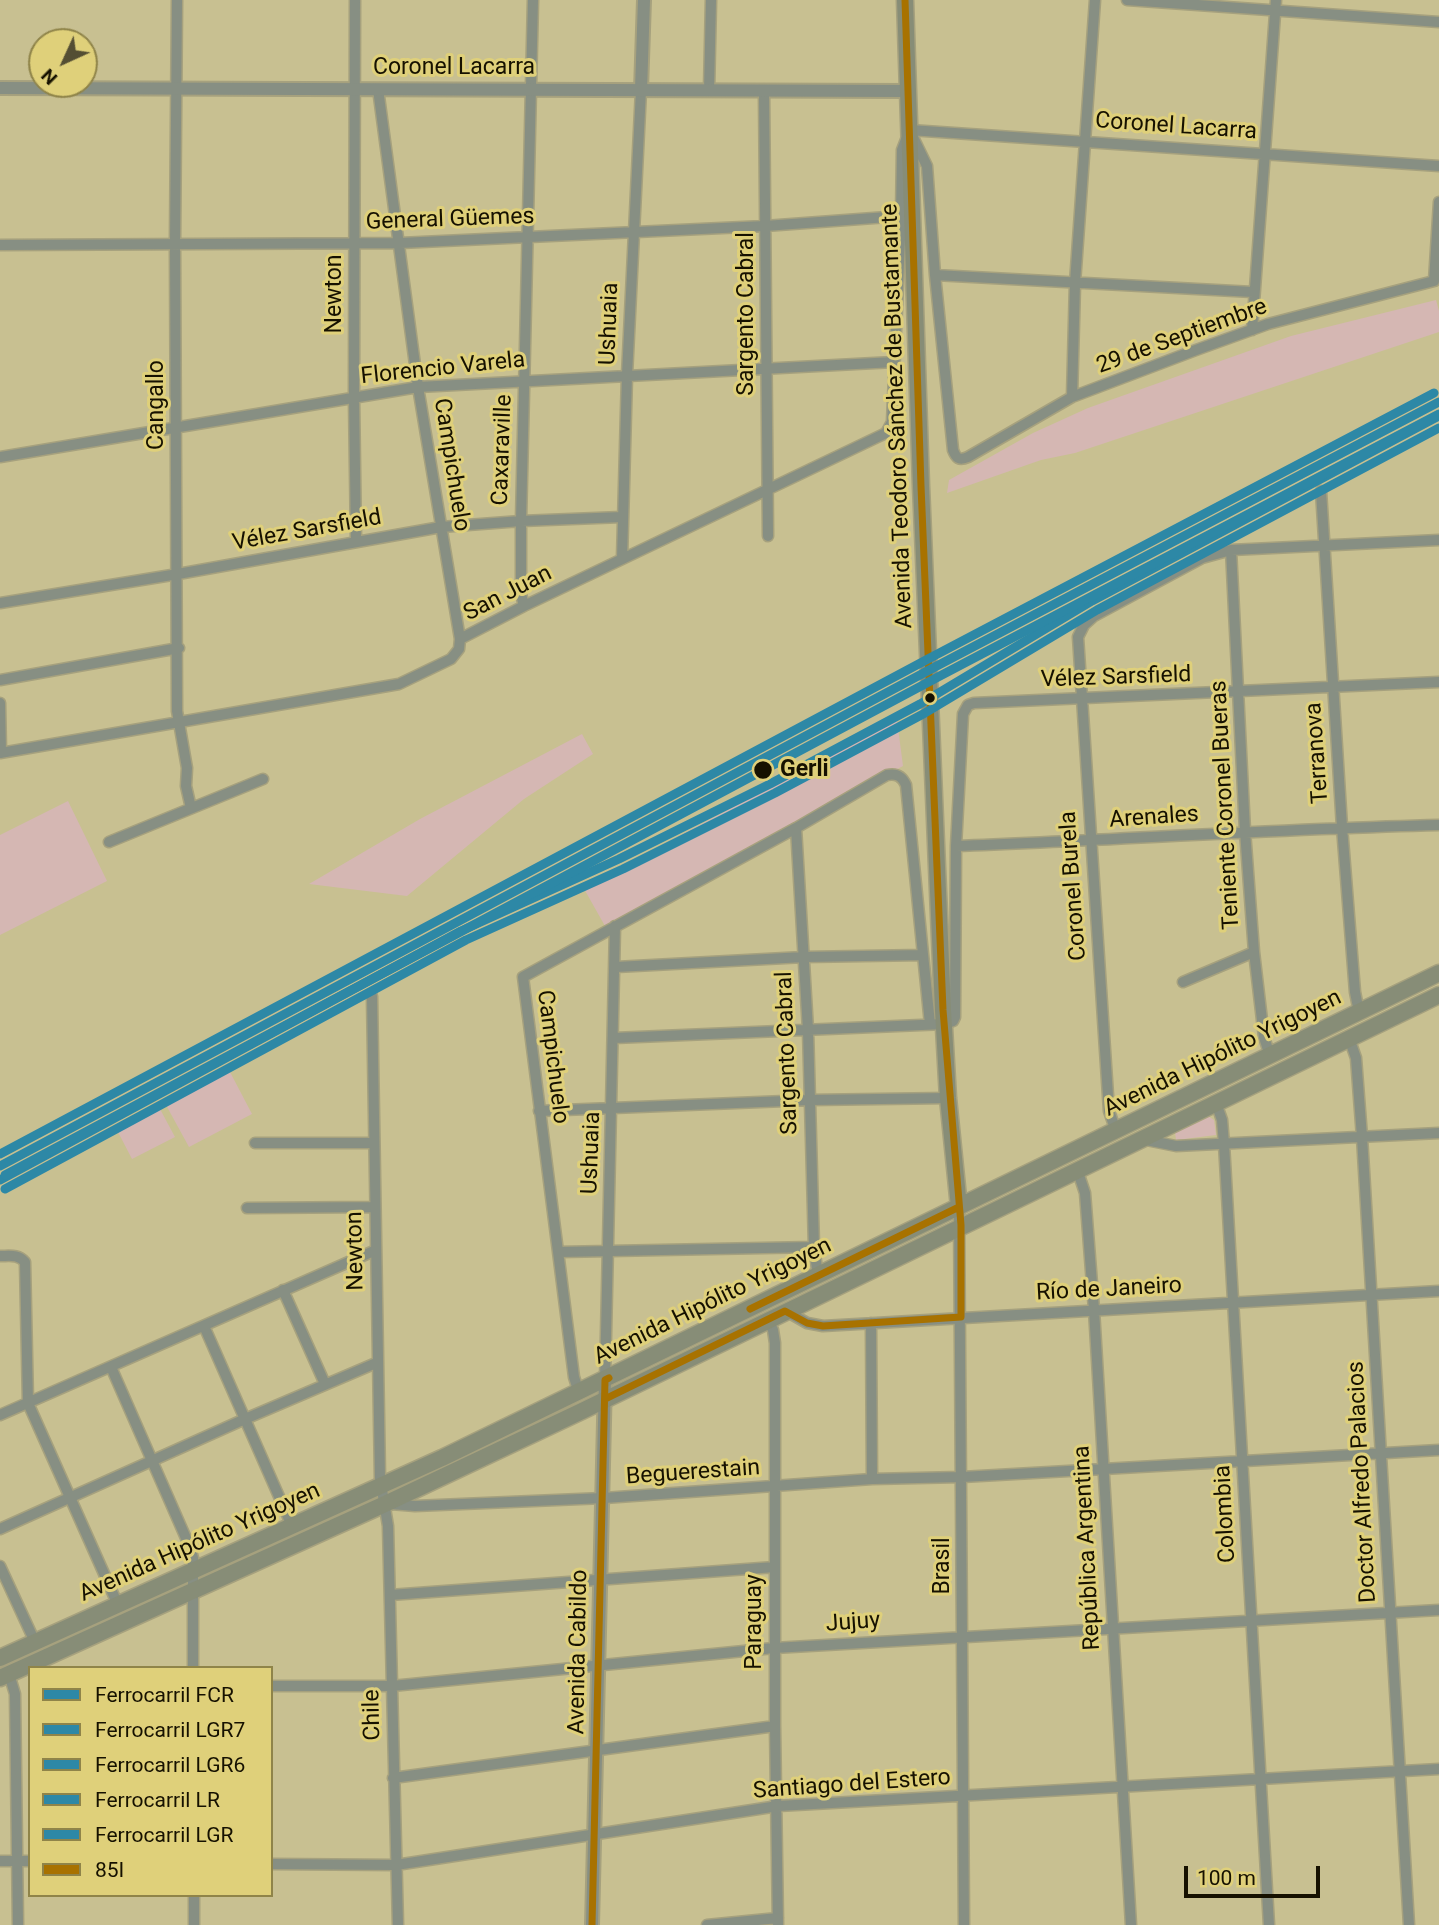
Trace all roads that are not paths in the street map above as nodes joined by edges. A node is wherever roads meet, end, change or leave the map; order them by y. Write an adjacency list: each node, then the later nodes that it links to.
1 (177, 0): 15 (street, Cangallo)
2 (355, 0): 12 (street)
3 (533, 0): 14 (street, Caxaraville)
4 (645, 0): 16 (street)
5 (711, 0): 17 (street)
6 (905, 0): 19 (main road, Avenida Teodoro Sánchez de Bustamante)
7 (1095, 0): 21 (street)
8 (1127, 0): 9 (street)
9 (1276, 5): 10 (street); 22 (street)
10 (1439, 22)
11 (0, 88): 15 (street, Coronel Lacarra)
12 (353, 89): 13 (street, Coronel Lacarra); 15 (street, Coronel Lacarra); 29 (street, Newton)
13 (378, 89): 14 (street, Coronel Lacarra); 30 (street, Campichuelo)
14 (531, 89): 16 (street, Coronel Lacarra); 28 (street, Caxaraville)
15 (176, 90): 31 (street, Cangallo)
16 (641, 90): 17 (street, Coronel Lacarra); 27 (street, Ushuaia)
17 (709, 91): 18 (street, Coronel Lacarra)
18 (764, 91): 19 (street, Coronel Lacarra); 26 (street, Sargento Cabral)
19 (908, 91): 20 (main road, Avenida Teodoro Sánchez de Bustamante)
20 (910, 130): 21 (street, Coronel Lacarra); 25 (street); 33 (street); 89 (main road, Avenida Teodoro Sánchez de Bustamante)
21 (1086, 142): 22 (street, Coronel Lacarra); 34 (street)
22 (1264, 154): 23 (street, Coronel Lacarra); 35 (street)
23 (1439, 166)
24 (1439, 202): 36 (street, 29 de Septiembre)
25 (901, 216): 26 (street, General Güemes); 37 (street)
26 (765, 226): 27 (street, General Güemes); 38 (street, Sargento Cabral)
27 (633, 231): 28 (street, General Güemes); 39 (street, Ushuaia)
28 (528, 237): 30 (street, General Güemes); 40 (street, Caxaraville)
29 (355, 242): 30 (street, General Güemes); 31 (street, General Güemes); 42 (street, Newton)
30 (400, 243): 41 (street, Campichuelo)
31 (175, 244): 32 (street, General Güemes); 44 (street, Cangallo)
32 (0, 245)
33 (935, 275): 34 (street); 43 (street, 29 de Septiembre)
34 (1075, 283): 35 (street); 43 (street)
35 (1253, 292): 36 (street)
36 (1252, 330): 43 (street, 29 de Septiembre)
37 (894, 362): 38 (street, Florencio Varela); 46 (street, San Juan)
38 (767, 367): 39 (street, Florencio Varela); 46 (street, Sargento Cabral)
39 (627, 375): 40 (street, Florencio Varela); 48 (street, Ushuaia)
40 (524, 380): 41 (street, Florencio Varela); 49 (street, Caxaraville)
41 (418, 387): 42 (street, Florencio Varela); 50 (street, Campichuelo)
42 (354, 397): 44 (street, Florencio Varela); 52 (street, Newton)
43 (1072, 397)
44 (176, 427): 45 (street, Florencio Varela); 57 (street, Cangallo)
45 (0, 457)
46 (767, 490): 51 (street, Sargento Cabral); 56 (street, San Juan)
47 (1321, 491): 54 (street, Terranova)
48 (622, 517): 49 (street, Vélez Sarsfield); 56 (street, Ushuaia)
49 (521, 521): 50 (street, Vélez Sarsfield); 59 (street, Caxaraville)
50 (441, 527): 52 (street, Vélez Sarsfield); 60 (street, Campichuelo)
51 (768, 536)
52 (356, 541): 57 (street, Vélez Sarsfield)
53 (1439, 541): 54 (street)
54 (1325, 546): 55 (street); 64 (street, Terranova)
55 (1231, 550): 65 (street, Teniente Coronel Bueras); 66 (street, Coronel Burela)
56 (622, 559): 59 (street, San Juan)
57 (178, 574): 58 (street, Vélez Sarsfield); 61 (street, Cangallo)
58 (0, 603)
59 (524, 606): 60 (street, San Juan)
60 (460, 639): 68 (street, San Juan)
61 (179, 648): 62 (street); 68 (street, Cangallo)
62 (0, 680)
63 (1439, 682): 64 (street, Vélez Sarsfield)
64 (1332, 687): 65 (street, Vélez Sarsfield); 73 (street, Terranova)
65 (1239, 692): 66 (street, Vélez Sarsfield); 75 (street, Teniente Coronel Bueras)
66 (1082, 698): 76 (street, Coronel Burela); 78 (street, Vélez Sarsfield)
67 (0, 703): 69 (street)
68 (180, 723): 69 (street, San Juan); 71 (street, Cangallo)
69 (1, 753)
70 (263, 779): 71 (street)
71 (191, 808): 77 (street)
72 (1439, 825): 73 (street, Arenales)
73 (1342, 827): 75 (street, Arenales); 88 (street, Terranova)
74 (796, 828): 79 (street); 81 (street); 82 (street, Sargento Cabral)
75 (1245, 831): 76 (street, Arenales); 80 (street, Teniente Coronel Bueras)
76 (1090, 841): 78 (street, Arenales); 99 (street, Coronel Burela)
77 (109, 842)
78 (956, 846): 89 (street)
79 (615, 926): 83 (street, Ushuaia); 98 (street, Campichuelo)
80 (1254, 952): 85 (street); 93 (street, Teniente Coronel Bueras)
81 (923, 955): 82 (street); 89 (street)
82 (804, 957): 83 (street); 90 (street, Sargento Cabral)
83 (616, 967): 91 (street, Ushuaia)
84 (1439, 973): 88 (main road, Avenida Hipólito Yrigoyen)
85 (1183, 982)
86 (1439, 995): 92 (main road, Avenida Hipólito Yrigoyen)
87 (372, 996): 104 (street, Newton)
88 (1359, 1012): 93 (main road, Avenida Hipólito Yrigoyen)
89 (938, 1024): 90 (street); 94 (main road, Avenida Teodoro Sánchez de Bustamante)
90 (808, 1030): 91 (street); 95 (street, Sargento Cabral)
91 (614, 1038): 97 (street, Ushuaia)
92 (1349, 1038): 96 (main road, Avenida Hipólito Yrigoyen); 101 (street, Doctor Alfredo Palacios)
93 (1270, 1056): 99 (main road, Avenida Hipólito Yrigoyen)
94 (948, 1098): 95 (street); 108 (main road, Avenida Teodoro Sánchez de Bustamante)
95 (810, 1100): 97 (street); 111 (street, Sargento Cabral)
96 (1216, 1103): 102 (main road, Avenida Hipólito Yrigoyen); 105 (street, Colombia)
97 (612, 1107): 98 (street); 113 (street, Ushuaia)
98 (540, 1111): 114 (street, Campichuelo)
99 (1116, 1131): 108 (main road, Avenida Hipólito Yrigoyen)
100 (1439, 1133): 101 (street)
101 (1362, 1137): 105 (street); 119 (street, Doctor Alfredo Palacios)
102 (1140, 1139): 105 (street); 106 (main road, Avenida Hipólito Yrigoyen)
103 (255, 1143): 104 (street)
104 (374, 1143): 107 (street, Newton)
105 (1224, 1144): 120 (street, Colombia)
106 (1077, 1170): 110 (main road, Avenida Hipólito Yrigoyen); 121 (street, República Argentina)
107 (374, 1207): 109 (street); 112 (street, Newton)
108 (959, 1207): 110 (street, Brasil); 116 (main road, Avenida Hipólito Yrigoyen)
109 (247, 1208)
110 (961, 1225): 122 (main road, Avenida Hipólito Yrigoyen); 123 (street, Brasil)
111 (814, 1247): 113 (street); 116 (street, Sargento Cabral)
112 (376, 1250): 117 (street); 127 (street, Newton)
113 (608, 1250): 114 (street); 129 (street, Ushuaia)
114 (559, 1252): 131 (street, Campichuelo)
115 (0, 1256): 133 (street)
116 (818, 1276): 129 (main road, Avenida Hipólito Yrigoyen)
117 (283, 1290): 126 (street); 130 (street)
118 (1439, 1291): 119 (street, Río de Janeiro)
119 (1371, 1294): 120 (street, Río de Janeiro); 137 (street, Doctor Alfredo Palacios)
120 (1233, 1302): 121 (street, Río de Janeiro); 139 (street, Colombia)
121 (1094, 1310): 123 (street, Río de Janeiro); 140 (street, República Argentina)
122 (785, 1311): 124 (main road, Avenida Hipólito Yrigoyen); 125 (street, Río de Janeiro)
123 (961, 1317): 125 (street, Río de Janeiro); 141 (street, Brasil)
124 (768, 1320): 132 (main road, Avenida Hipólito Yrigoyen); 144 (street, Paraguay)
125 (871, 1323): 142 (street)
126 (204, 1326): 128 (street); 135 (street)
127 (376, 1363): 130 (street); 143 (street, Newton)
128 (111, 1367): 133 (street); 138 (street)
129 (605, 1380): 131 (main road, Avenida Hipólito Yrigoyen); 132 (street, Avenida Cabildo)
130 (325, 1384): 135 (street)
131 (579, 1392): 143 (main road, Avenida Hipólito Yrigoyen)
132 (605, 1399): 146 (street, Avenida Cabildo); 147 (main road, Avenida Hipólito Yrigoyen)
133 (28, 1403): 134 (street); 145 (street)
134 (0, 1415)
135 (245, 1419): 138 (street); 148 (street)
136 (1439, 1450): 137 (street, Beguerestain)
137 (1381, 1454): 139 (street, Beguerestain); 158 (street, Doctor Alfredo Palacios)
138 (152, 1461): 145 (street); 152 (street)
139 (1242, 1462): 140 (street, Beguerestain); 159 (street, Colombia)
140 (1102, 1469): 141 (street, Beguerestain); 160 (street, República Argentina)
141 (962, 1477): 142 (street, Beguerestain); 161 (street, Brasil)
142 (872, 1479): 144 (street, Beguerestain)
143 (381, 1486): 147 (street, Newton); 148 (main road, Avenida Hipólito Yrigoyen)
144 (774, 1487): 146 (street, Beguerestain); 151 (street, Paraguay)
145 (69, 1498): 149 (street); 156 (street)
146 (604, 1498): 147 (street, Beguerestain); 153 (street, Avenida Cabildo)
147 (385, 1504): 154 (main road, Avenida Hipólito Yrigoyen); 155 (street, Chile)
148 (292, 1526): 152 (main road, Avenida Hipólito Yrigoyen)
149 (0, 1529)
150 (0, 1566): 162 (street)
151 (775, 1567): 153 (street); 163 (street, Paraguay)
152 (192, 1571): 154 (street); 156 (main road, Avenida Hipólito Yrigoyen)
153 (601, 1579): 155 (street); 167 (street, Avenida Cabildo)
154 (193, 1590): 165 (main road, Avenida Hipólito Yrigoyen); 166 (street)
155 (390, 1595): 171 (street, Chile)
156 (118, 1605): 162 (main road, Avenida Hipólito Yrigoyen)
157 (1439, 1611): 158 (street, Jujuy)
158 (1390, 1613): 159 (street, Jujuy); 175 (street, Doctor Alfredo Palacios)
159 (1252, 1621): 160 (street, Jujuy); 177 (street, Colombia)
160 (1111, 1627): 161 (street, Jujuy); 178 (street, República Argentina)
161 (962, 1636): 163 (street, Jujuy); 179 (street, Brasil)
162 (35, 1642): 164 (main road, Avenida Hipólito Yrigoyen)
163 (775, 1648): 167 (street, Jujuy); 172 (street, Paraguay)
164 (0, 1658)
165 (41, 1666)
166 (193, 1666)
167 (598, 1667): 171 (street, Jujuy); 173 (street, Avenida Cabildo)
168 (27, 1673): 169 (main road, Avenida Hipólito Yrigoyen)
169 (5, 1676): 183 (street)
170 (273, 1686): 171 (street, Jujuy)
171 (391, 1686): 176 (street, Chile)
172 (775, 1726): 173 (street); 180 (street, Paraguay)
173 (597, 1750): 176 (street); 181 (street, Avenida Cabildo)
174 (1439, 1769): 175 (street, Santiago del Estero)
175 (1400, 1772): 177 (street, Santiago del Estero); 197 (street, Doctor Alfredo Palacios)
176 (393, 1778): 186 (street, Chile)
177 (1261, 1779): 178 (street, Santiago del Estero); 196 (street, Colombia)
178 (1121, 1787): 179 (street, Santiago del Estero); 195 (street, República Argentina)
179 (962, 1796): 180 (street, Santiago del Estero); 194 (street, Brasil)
180 (778, 1806): 181 (street, Santiago del Estero); 188 (street, Paraguay)
181 (594, 1836): 186 (street, Santiago del Estero); 192 (street, Avenida Cabildo)
182 (0, 1861): 183 (street)
183 (17, 1861): 184 (street); 189 (street)
184 (28, 1861)
185 (273, 1864): 186 (street, Santiago del Estero)
186 (396, 1865): 191 (street, Chile)
187 (194, 1897): 190 (street)
188 (778, 1922): 193 (street)
189 (18, 1925)
190 (194, 1925)
191 (398, 1925)
192 (592, 1925)
193 (707, 1925)
194 (964, 1925)
195 (1131, 1925)
196 (1269, 1925)
197 (1409, 1925)

